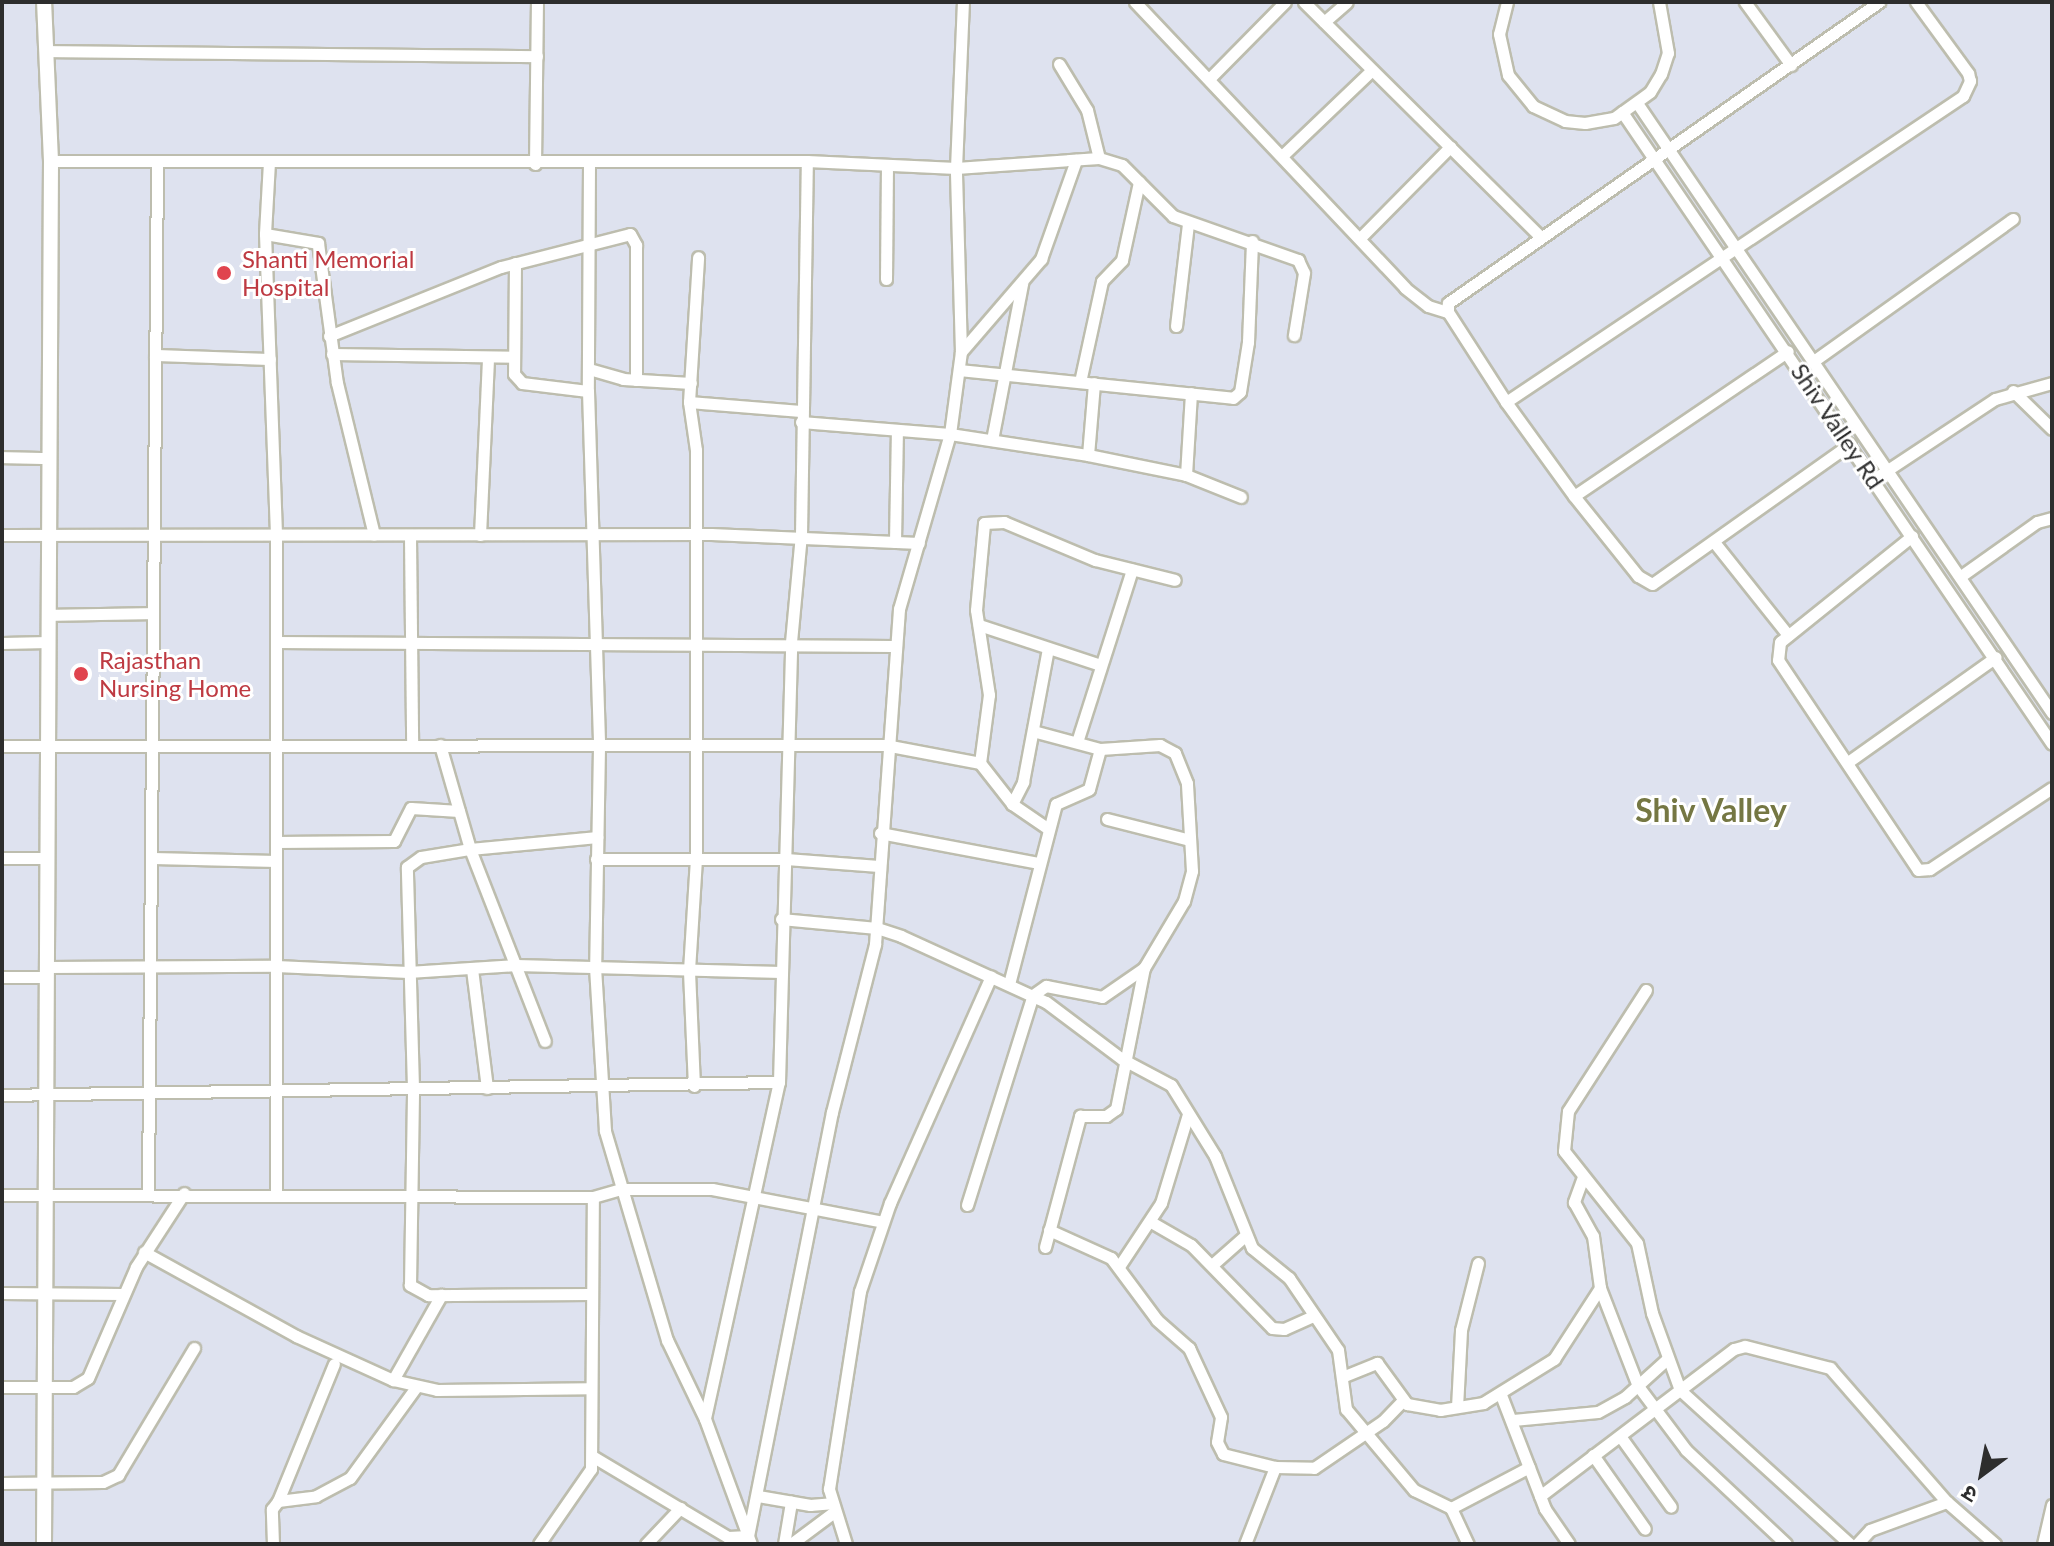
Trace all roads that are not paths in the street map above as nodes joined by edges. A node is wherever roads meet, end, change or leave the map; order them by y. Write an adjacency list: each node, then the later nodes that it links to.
1 (44, 2): 14 (street)
2 (537, 2): 15 (street)
3 (963, 2): 35 (street)
4 (1135, 2): 19 (street)
5 (1285, 2): 19 (street)
6 (1304, 2): 13 (street)
7 (1347, 2): 13 (street)
8 (1507, 2): 21 (street)
9 (1659, 2): 20 (street)
10 (1745, 2): 17 (street)
11 (1879, 2): 17 (street)
12 (1916, 2): 44 (street)
13 (1324, 22): 18 (street)
14 (45, 51): 15 (street); 28 (street)
15 (537, 56): 32 (street)
16 (1059, 64): 25 (street)
17 (1791, 65): 23 (street)
18 (1372, 70): 22 (street); 24 (street)
19 (1209, 79): 24 (street)
20 (1637, 103): 21 (street); 23 (street, Shiv Valley Rd)
21 (1622, 112): 26 (street, Shiv Valley Rd)
22 (1450, 147): 40 (street); 41 (street)
23 (1673, 149): 26 (street); 44 (street, Shiv Valley Rd)
24 (1283, 155): 40 (street)
25 (1099, 158): 27 (street); 36 (street)
26 (1658, 158): 41 (street); 46 (street, Shiv Valley Rd)
27 (1076, 160): 35 (street); 49 (street)
28 (51, 161): 30 (street); 83 (street)
29 (807, 161): 33 (street); 34 (street); 75 (street)
30 (157, 162): 31 (street); 57 (street)
31 (269, 162): 32 (street); 39 (street)
32 (535, 164): 33 (street)
33 (589, 164): 43 (street)
34 (887, 167): 35 (street); 48 (street)
35 (956, 168): 55 (street)
36 (1139, 182): 38 (street); 66 (street)
37 (2013, 219): 61 (street)
38 (1188, 224): 42 (street); 51 (street)
39 (265, 234): 53 (street); 60 (street)
40 (1361, 237): 50 (street)
41 (1541, 237): 50 (street)
42 (1252, 241): 52 (street); 72 (street)
43 (590, 244): 47 (street); 62 (street); 65 (street)
44 (1739, 247): 46 (street); 61 (street, Shiv Valley Rd)
45 (698, 257): 67 (street)
46 (1724, 258): 54 (street, Shiv Valley Rd); 74 (street)
47 (515, 263): 53 (street); 59 (street)
48 (886, 279)
49 (1022, 284): 55 (street); 64 (street)
50 (1448, 312): 74 (street)
51 (1176, 326)
52 (1294, 335)
53 (329, 336): 56 (street)
54 (1788, 351): 80 (street, Shiv Valley Rd); 87 (street)
55 (961, 352): 63 (street)
56 (332, 354): 58 (street); 93 (street)
57 (155, 355): 60 (street); 90 (street)
58 (488, 357): 59 (street); 94 (street)
59 (514, 357): 70 (street)
60 (270, 359): 98 (street)
61 (1815, 360): 84 (street, Shiv Valley Rd)
62 (589, 369): 65 (street); 70 (street)
63 (959, 370): 64 (street); 78 (street)
64 (1007, 373): 66 (street); 79 (street)
65 (636, 380): 67 (street)
66 (1080, 382): 68 (street)
67 (691, 383): 73 (street)
68 (1094, 383): 72 (street); 81 (street)
69 (2052, 383): 71 (street)
70 (588, 391): 100 (street)
71 (2013, 391): 76 (street); 84 (street)
72 (1191, 393): 85 (street)
73 (689, 402): 75 (street); 91 (street)
74 (1506, 402): 87 (street)
75 (801, 416): 77 (street); 95 (street)
76 (2052, 429)
77 (897, 430): 78 (street); 101 (street)
78 (950, 434): 79 (street); 103 (street)
79 (992, 440): 81 (street)
80 (1850, 444): 86 (street, Shiv Valley Rd); 102 (street)
81 (1088, 455): 85 (street)
82 (2, 457): 83 (street)
83 (47, 458): 96 (street)
84 (1889, 469): 86 (street); 105 (street, Shiv Valley Rd)
85 (1186, 475): 88 (street)
86 (1874, 479): 97 (street, Shiv Valley Rd)
87 (1574, 496): 102 (street)
88 (1241, 497)
89 (2052, 518): 105 (street)
90 (152, 534): 96 (street); 98 (street); 107 (street)
91 (694, 534): 95 (street); 100 (street); 115 (street)
92 (2, 535): 96 (street)
93 (374, 535): 98 (street); 99 (street)
94 (480, 535): 99 (street); 100 (street)
95 (801, 535): 101 (street); 116 (street)
96 (47, 536): 108 (street)
97 (1912, 536): 110 (street); 120 (street, Shiv Valley Rd)
98 (276, 537): 113 (street)
99 (410, 537): 114 (street)
100 (594, 538): 111 (street)
101 (895, 542): 103 (street)
102 (1714, 542): 110 (street)
103 (919, 543): 118 (street)
104 (1132, 570): 106 (street); 109 (street); 121 (street)
105 (1961, 576): 122 (street, Shiv Valley Rd)
106 (1175, 580)
107 (152, 613): 108 (street); 127 (street)
108 (48, 615): 112 (street)
109 (979, 625): 119 (street); 138 (street)
110 (1788, 635): 137 (street)
111 (596, 641): 114 (street); 115 (street); 135 (street)
112 (49, 642): 117 (street); 133 (street)
113 (276, 642): 114 (street); 134 (street)
114 (409, 642): 128 (street)
115 (694, 642): 116 (street); 130 (street)
116 (791, 642): 118 (street); 125 (street)
117 (2, 643)
118 (893, 646): 131 (street)
119 (1048, 648): 121 (street); 123 (street)
120 (1996, 657): 126 (street, Shiv Valley Rd); 137 (street)
121 (1101, 665): 124 (street)
122 (2052, 713)
123 (1033, 731): 124 (street); 140 (street)
124 (1077, 742): 136 (street)
125 (789, 744): 130 (street); 131 (street); 153 (street)
126 (2052, 744)
127 (153, 745): 133 (street); 134 (street); 151 (street)
128 (412, 745): 129 (street); 134 (street)
129 (440, 745): 135 (street); 141 (street)
130 (695, 745): 135 (street); 154 (street)
131 (885, 745): 138 (street); 144 (street)
132 (2, 746): 133 (street)
133 (48, 746): 150 (street)
134 (276, 746): 147 (street)
135 (599, 747): 145 (street)
136 (1100, 749): 143 (street); 146 (street)
137 (1848, 762): 139 (street)
138 (980, 763): 140 (street)
139 (2052, 788)
140 (1012, 804): 143 (street)
141 (459, 811): 147 (street); 148 (street)
142 (1107, 819): 146 (street)
143 (1047, 828): 156 (street)
144 (880, 833): 156 (street); 157 (street)
145 (597, 837): 148 (street); 152 (street)
146 (1186, 839): 164 (street)
147 (276, 842): 155 (street)
148 (470, 849): 160 (street); 168 (street)
149 (2, 858): 150 (street)
150 (48, 858): 167 (street)
151 (153, 858): 155 (street); 162 (street)
152 (596, 859): 154 (street); 163 (street)
153 (786, 859): 154 (street); 157 (street); 158 (street)
154 (696, 860): 166 (street)
155 (276, 861): 161 (street)
156 (1039, 863): 172 (street)
157 (879, 866): 159 (street)
158 (781, 919): 159 (street); 169 (street)
159 (877, 928): 170 (street); 198 (street)
160 (516, 965): 163 (street); 165 (street); 175 (street)
161 (276, 966): 162 (street); 168 (street); 179 (street)
162 (154, 967): 167 (street); 183 (street)
163 (595, 967): 166 (street); 182 (street)
164 (1144, 968): 174 (street); 176 (street)
165 (472, 969): 168 (street); 181 (street)
166 (689, 970): 169 (street); 178 (street)
167 (47, 972): 171 (street); 184 (street)
168 (408, 972): 180 (street)
169 (781, 972): 177 (street)
170 (991, 976): 172 (street); 199 (street)
171 (2, 977)
172 (1009, 984): 174 (street)
173 (1646, 990): 187 (street)
174 (1033, 995): 176 (street); 197 (street)
175 (545, 1041)
176 (1122, 1059): 186 (street); 201 (street)
177 (779, 1082): 178 (street); 195 (street)
178 (694, 1086): 182 (street)
179 (276, 1087): 180 (street); 183 (street); 192 (street)
180 (413, 1088): 181 (street); 196 (street)
181 (487, 1088): 182 (street)
182 (601, 1088): 188 (street)
183 (152, 1093): 184 (street); 190 (street)
184 (46, 1094): 185 (street); 189 (street)
185 (2, 1095)
186 (1188, 1114): 200 (street); 202 (street)
187 (1583, 1177): 208 (street); 216 (street)
188 (621, 1189): 194 (street); 195 (street); 230 (street)
189 (46, 1193): 190 (street); 193 (street); 210 (street)
190 (148, 1193): 191 (street)
191 (184, 1193): 192 (street); 204 (street)
192 (276, 1193): 196 (street)
193 (2, 1195)
194 (593, 1197): 196 (street); 212 (street)
195 (752, 1197): 198 (street); 230 (street)
196 (409, 1200): 213 (street)
197 (967, 1205)
198 (813, 1209): 199 (street); 240 (street)
199 (883, 1222): 246 (street)
200 (1151, 1222): 206 (street); 207 (street)
201 (1049, 1230): 203 (street); 206 (street)
202 (1246, 1235): 207 (street); 214 (street)
203 (1045, 1247)
204 (144, 1252): 211 (street); 219 (street)
205 (1478, 1263): 228 (street)
206 (1120, 1265): 236 (street)
207 (1212, 1265): 214 (street)
208 (1600, 1288): 220 (street); 226 (street)
209 (2, 1293): 210 (street)
210 (46, 1294): 211 (street); 223 (street)
211 (122, 1294): 223 (street)
212 (591, 1294): 213 (street); 224 (street)
213 (441, 1295): 219 (street)
214 (1311, 1317): 218 (street)
215 (194, 1348): 239 (street)
216 (1667, 1359): 220 (street); 225 (street)
217 (334, 1364): 242 (street)
218 (1342, 1377): 227 (street); 232 (street)
219 (393, 1380): 222 (street)
220 (1638, 1386): 229 (street); 231 (street)
221 (2, 1387): 223 (street)
222 (416, 1387): 224 (street); 242 (street)
223 (45, 1388): 239 (street)
224 (590, 1388): 235 (street)
225 (1680, 1390): 229 (street); 244 (street); 263 (street)
226 (1501, 1395): 228 (street); 231 (street)
227 (1402, 1401): 228 (street); 232 (street)
228 (1457, 1407)
229 (1653, 1413): 233 (street); 262 (street)
230 (705, 1419): 251 (street)
231 (1513, 1420): 237 (street)
232 (1365, 1434): 236 (street); 249 (street)
233 (1620, 1436): 234 (street); 247 (street)
234 (1593, 1455): 241 (street); 250 (street)
235 (592, 1456): 248 (street); 254 (street)
236 (1275, 1467): 259 (street)
237 (1529, 1467): 241 (street); 249 (street)
238 (2, 1483): 239 (street)
239 (45, 1483): 252 (street)
240 (758, 1496): 243 (street); 251 (street)
241 (1540, 1496): 261 (street)
242 (278, 1501): 253 (street)
243 (791, 1502): 246 (street); 256 (street)
244 (1947, 1502): 264 (street); 265 (street)
245 (2052, 1505): 266 (street)
246 (833, 1507): 257 (street); 258 (street)
247 (1671, 1507)
248 (680, 1508): 251 (street); 255 (street)
249 (1451, 1508): 260 (street)
250 (1645, 1529)
251 (750, 1540)
252 (44, 1544)
253 (273, 1544)
254 (539, 1544)
255 (646, 1544)
256 (784, 1544)
257 (791, 1544)
258 (846, 1544)
259 (1245, 1544)
260 (1468, 1544)
261 (1569, 1544)
262 (1786, 1544)
263 (1850, 1544)
264 (1857, 1544)
265 (1995, 1544)
266 (2043, 1544)

